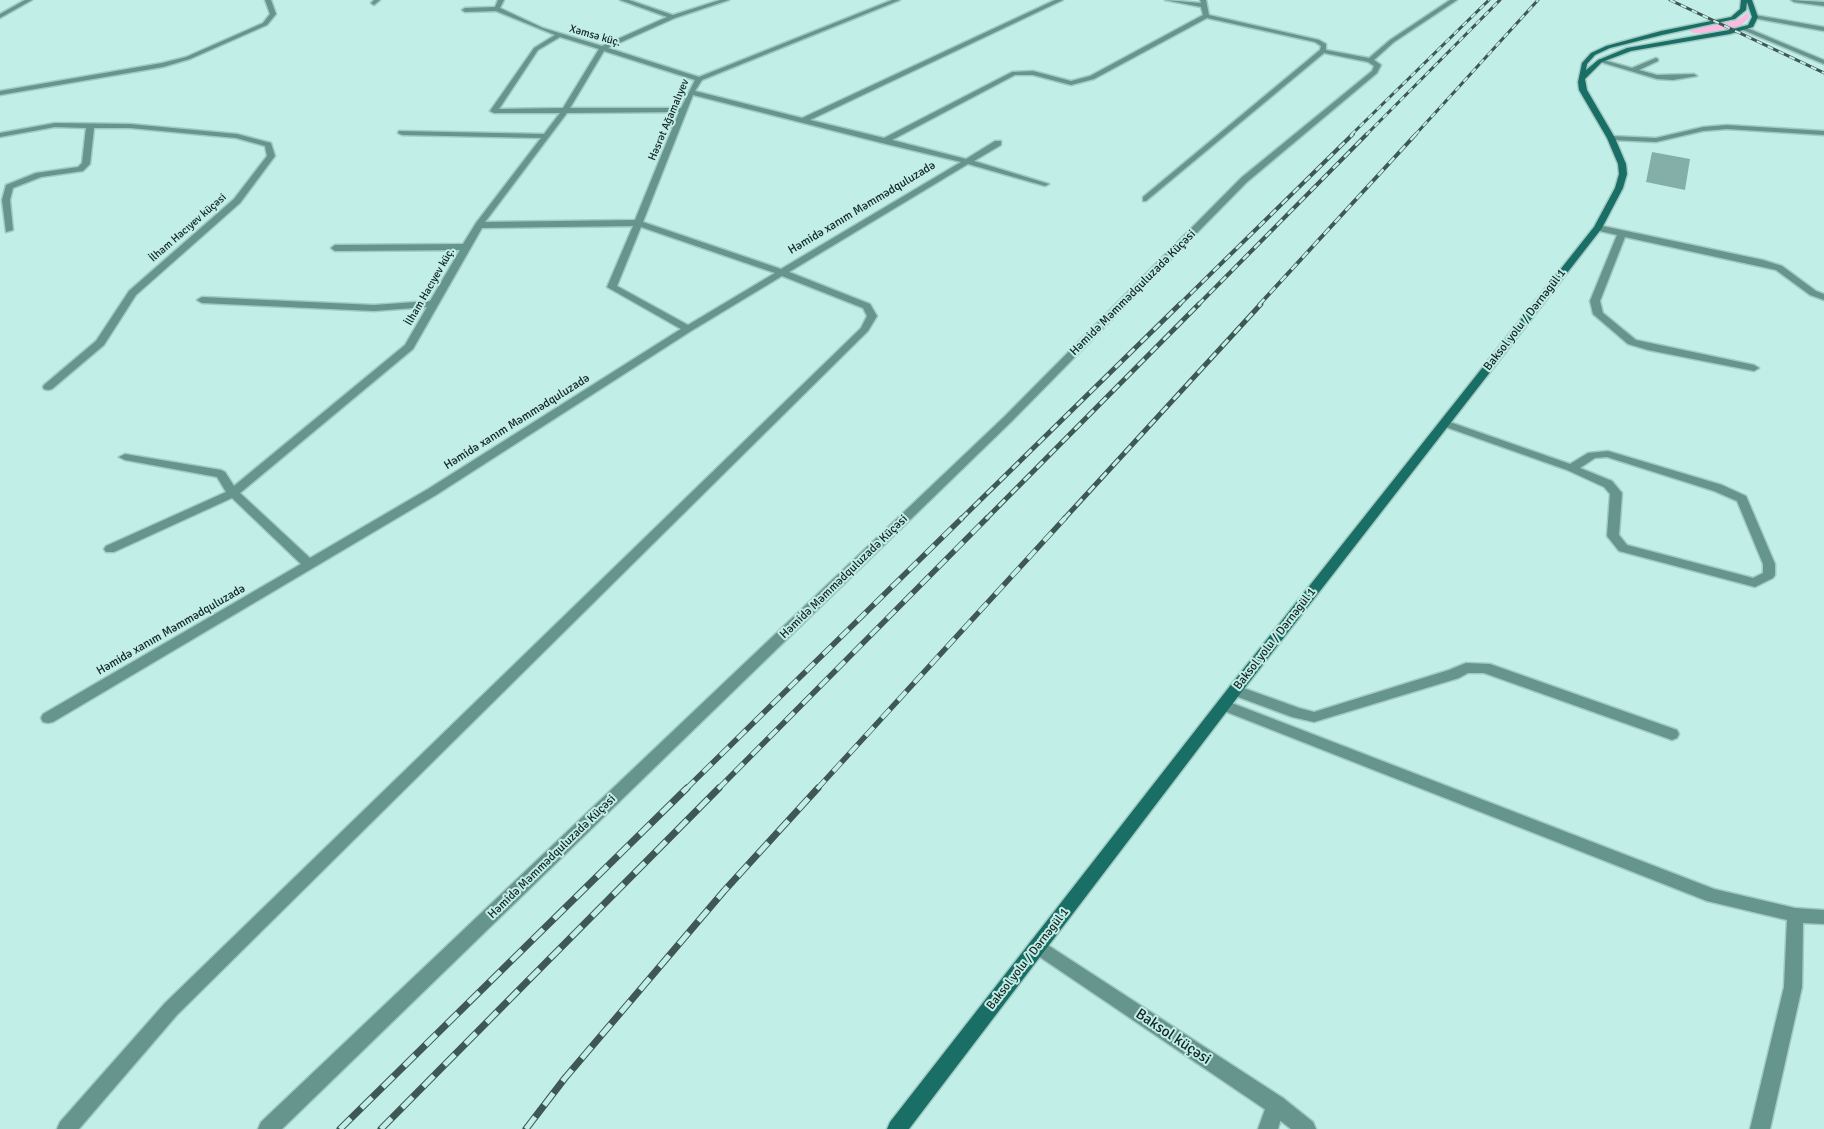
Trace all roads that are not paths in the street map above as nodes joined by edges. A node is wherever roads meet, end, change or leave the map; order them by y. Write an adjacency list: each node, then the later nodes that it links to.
1 (29, 0): 17 (street)
2 (268, 0): 37 (street)
3 (501, 0): 15 (street)
4 (623, 0): 19 (street)
5 (726, 0): 19 (street)
6 (897, 0): 35 (street, Həsrət Ağamalıyev)
7 (1060, 0): 40 (street)
8 (1168, 0): 13 (street)
9 (1454, 0): 28 (street)
10 (1744, 0): 21 (main road)
11 (1749, 0): 20 (main road)
12 (1794, 0): 14 (street)
13 (1203, 2): 18 (street)
14 (1824, 4)
15 (497, 9): 16 (street); 25 (street, Xəmsə küç.)
16 (465, 10)
17 (0, 16)
18 (1206, 16): 27 (street); 47 (street)
19 (673, 17): 26 (street)
20 (1755, 17): 22 (main road); 23 (street)
21 (1691, 26): 24 (main road); 34 (main road)
22 (1745, 28): 24 (main road); 31 (street)
23 (1824, 29)
24 (1712, 35): 30 (main road)
25 (558, 36): 26 (street, Xəmsə küç.); 39 (street)
26 (603, 48): 35 (street, Xəmsə küç.); 39 (street, İlham Hacıyev küç.)
27 (1323, 51): 28 (street); 51 (street)
28 (1370, 60): 81 (street, Həmidə Məmmədquluzadə Küçəsi)
29 (1656, 60): 32 (street)
30 (1600, 61): 32 (street); 34 (main road)
31 (1824, 62)
32 (1633, 70): 33 (street)
33 (1694, 76)
34 (1582, 78): 46 (main road, Baksol yolu / Dərnəgül 1)
35 (699, 79): 36 (street, Həsrət Ağamalıyev)
36 (691, 92): 38 (street, Həsrət Ağamalıyev); 40 (street)
37 (0, 93)
38 (684, 110): 39 (street); 52 (street, Həsrət Ağamalıyev)
39 (565, 111): 45 (street, İlham Hacıyev küç.)
40 (802, 120): 47 (street)
41 (90, 126): 44 (street, İlham Hacıyev küçəsi); 55 (street); 65 (street, İlham Hacıyev küçəsi)
42 (402, 133): 45 (street)
43 (1824, 133): 46 (street)
44 (0, 135)
45 (546, 136): 53 (street, İlham Hacıyev küç.)
46 (1611, 138): 54 (main road, Baksol yolu / Dərnəgül 1)
47 (885, 141): 49 (street)
48 (998, 143): 49 (street, Həmidə xanım Məmmədquluzadə)
49 (966, 161): 50 (street); 59 (street, Həmidə xanım Məmmədquluzadə)
50 (1045, 184)
51 (1146, 199)
52 (638, 222): 53 (street); 59 (street); 63 (street, Həsrət Ağamalıyev)
53 (479, 225): 57 (street, İlham Hacıyev küç.)
54 (1598, 228): 56 (street); 66 (main road, Baksol yolu / Dərnəgül 1)
55 (9, 230)
56 (1622, 234): 60 (street); 64 (street)
57 (466, 247): 58 (street); 62 (street, İlham Hacıyev küç.)
58 (334, 248)
59 (780, 272): 63 (street, Həmidə xanım Məmmədquluzadə); 80 (street)
60 (1824, 297)
61 (202, 300): 62 (street)
62 (434, 304): 69 (street, İlham Hacıyev küç.)
63 (688, 329): 71 (street, Həmidə xanım Məmmədquluzadə)
64 (1754, 368)
65 (48, 387)
66 (1444, 423): 68 (street); 72 (main road, Baksol yolu / Dərnəgül 1)
67 (125, 457): 69 (street)
68 (1571, 468): 68 (street)
69 (233, 493): 70 (street, İlham Hacıyev küç.); 71 (street)
70 (110, 549)
71 (309, 564): 74 (street, Həmidə xanım Məmmədquluzadə)
72 (1235, 690): 73 (main road, Baksol yolu / Dərnəgül 1); 75 (street)
73 (1224, 705): 76 (street); 78 (main road, Baksol yolu / Dərnəgül 1)
74 (48, 718)
75 (1672, 734)
76 (1795, 915): 77 (street); 85 (street)
77 (1824, 917)
78 (1037, 946): 79 (street, Baksol küçəsi); 82 (main road, Baksol yolu / Dərnəgül 1)
79 (1276, 1106): 83 (street); 84 (street, Baksol küçəsi)
80 (67, 1129)
81 (268, 1129)
82 (897, 1129)
83 (1268, 1129)
84 (1306, 1129)
85 (1760, 1129)

